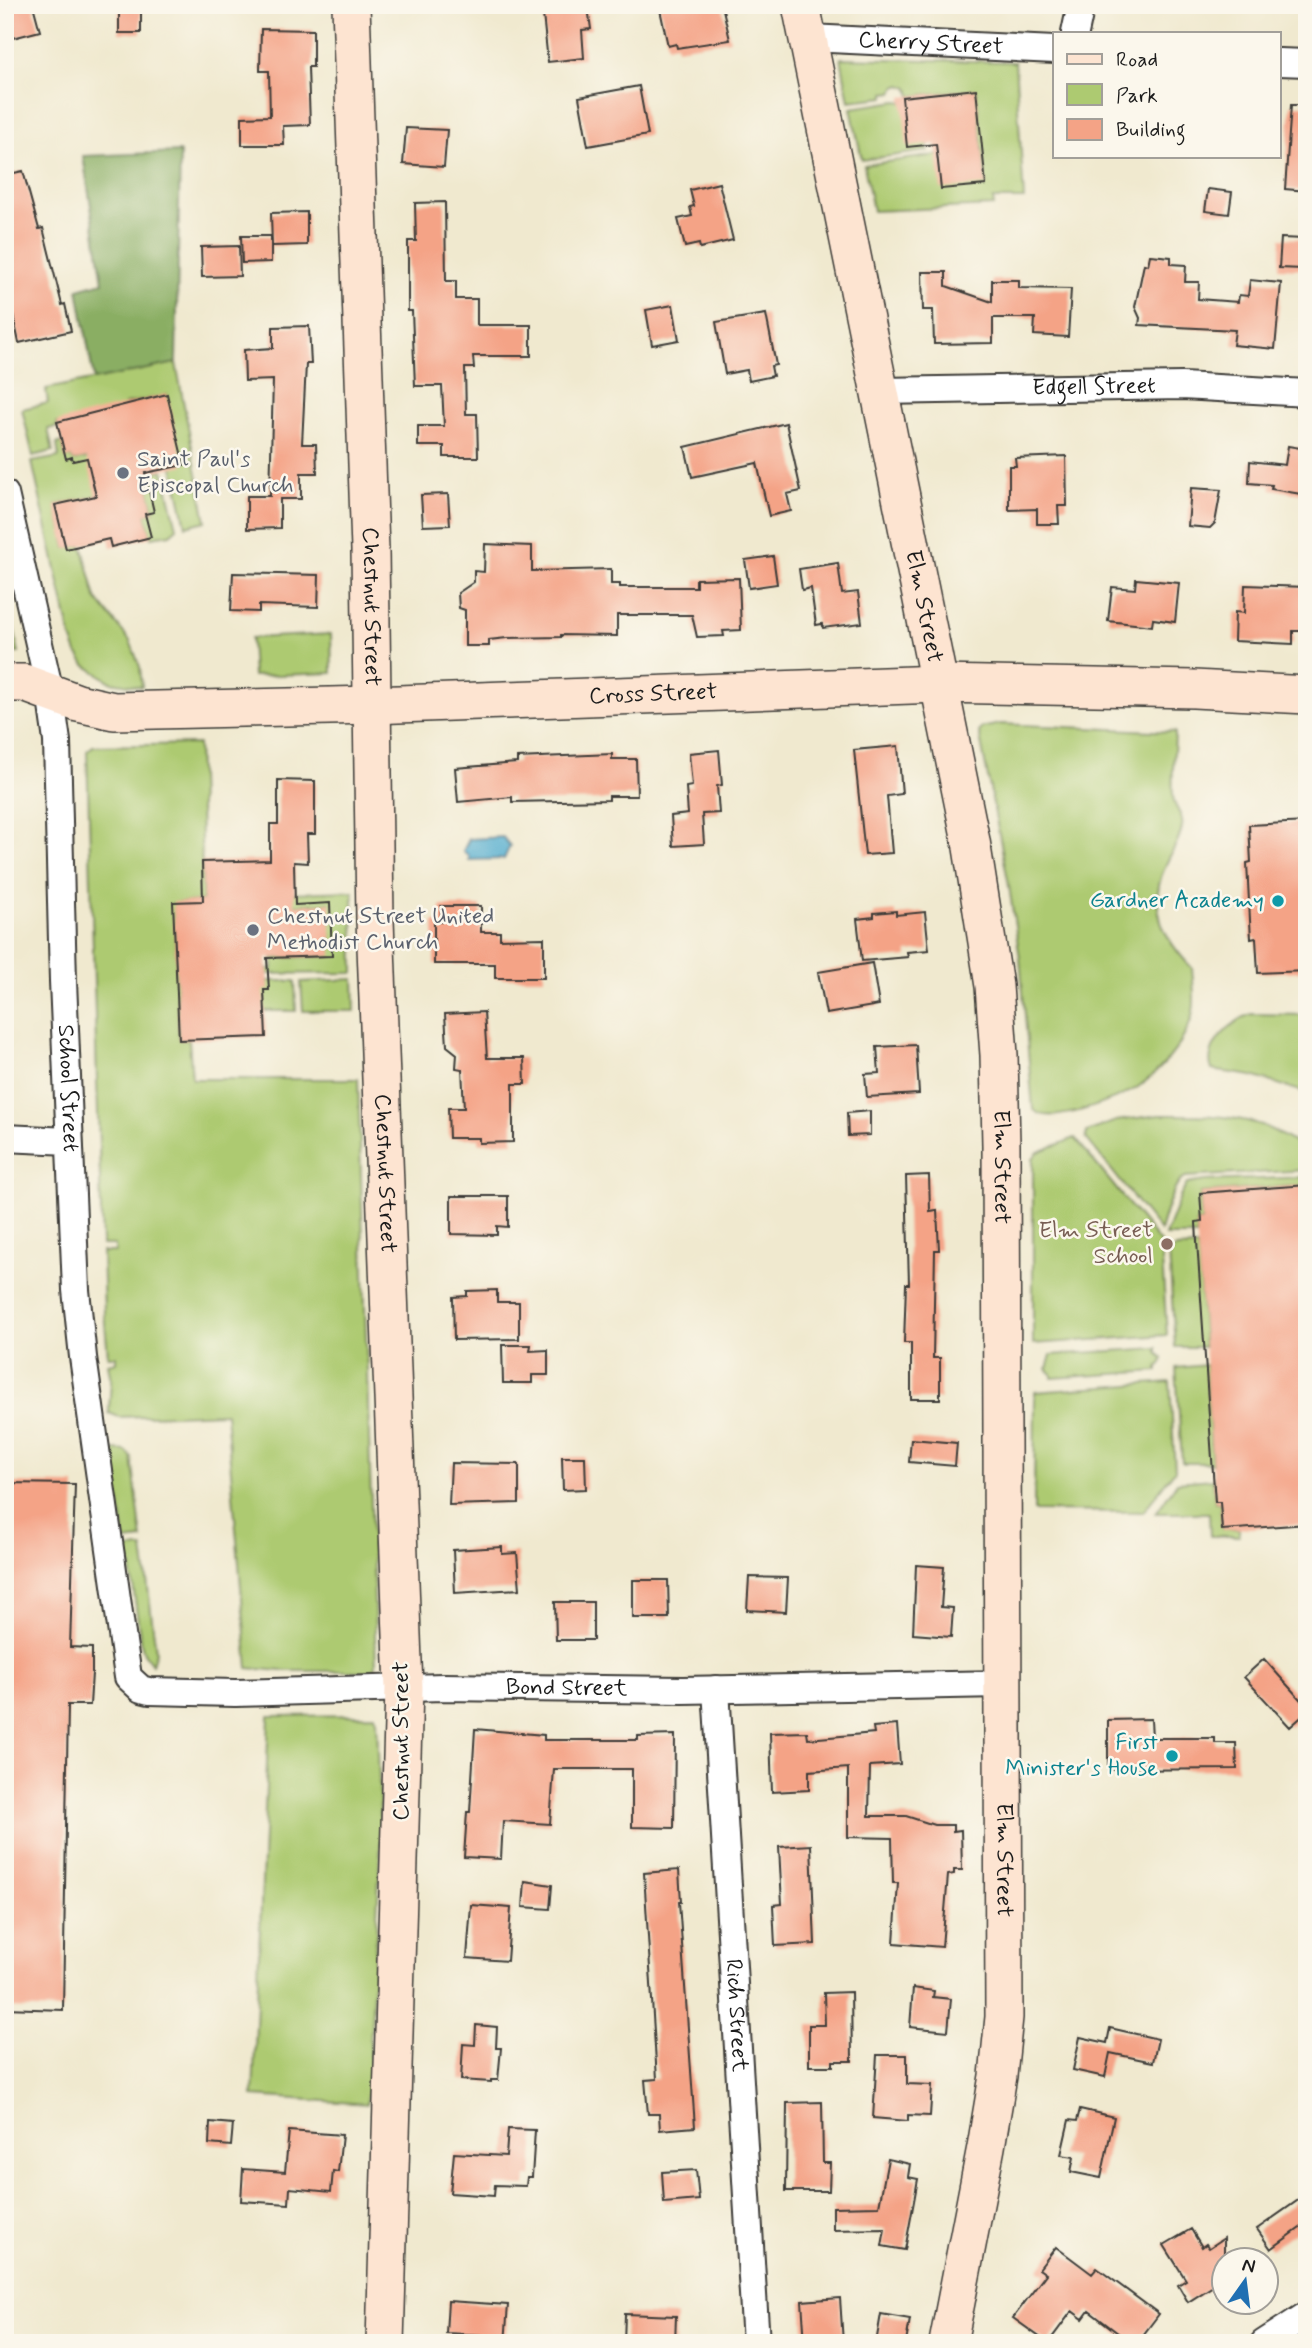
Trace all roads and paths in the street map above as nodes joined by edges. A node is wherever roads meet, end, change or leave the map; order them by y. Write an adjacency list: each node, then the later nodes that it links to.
1 (351, 5): 15 (street, Chestnut Street)
2 (1081, 5): 4 (street)
3 (805, 22): 5 (street, Cherry Street); 8 (street, Elm Street)
4 (1075, 32)
5 (1053, 50)
6 (1280, 62): 7 (street)
7 (1307, 63)
8 (880, 391): 9 (street, Edgell Street); 12 (street, Elm Street)
9 (1307, 393)
10 (5, 494): 13 (street, School Street)
11 (5, 682): 13 (street, Cross Street)
12 (939, 684): 14 (street, Cross Street); 15 (street, Cross Street); 19 (street, Elm Street)
13 (50, 692): 15 (street, Cross Street); 17 (street, School Street)
14 (1307, 695)
15 (372, 705): 20 (street, Chestnut Street)
16 (5, 1138): 17 (street)
17 (69, 1141): 18 (street, School Street)
18 (134, 1684): 20 (street, Bond Street)
19 (1002, 1684): 21 (street, Bond Street); 25 (street, Elm Street)
20 (404, 1688): 21 (street, Bond Street); 23 (street, Chestnut Street)
21 (716, 1689): 24 (street, Rich Street)
22 (1307, 2315): 26 (street)
23 (385, 2343)
24 (756, 2343)
25 (948, 2343)
26 (1264, 2343)

